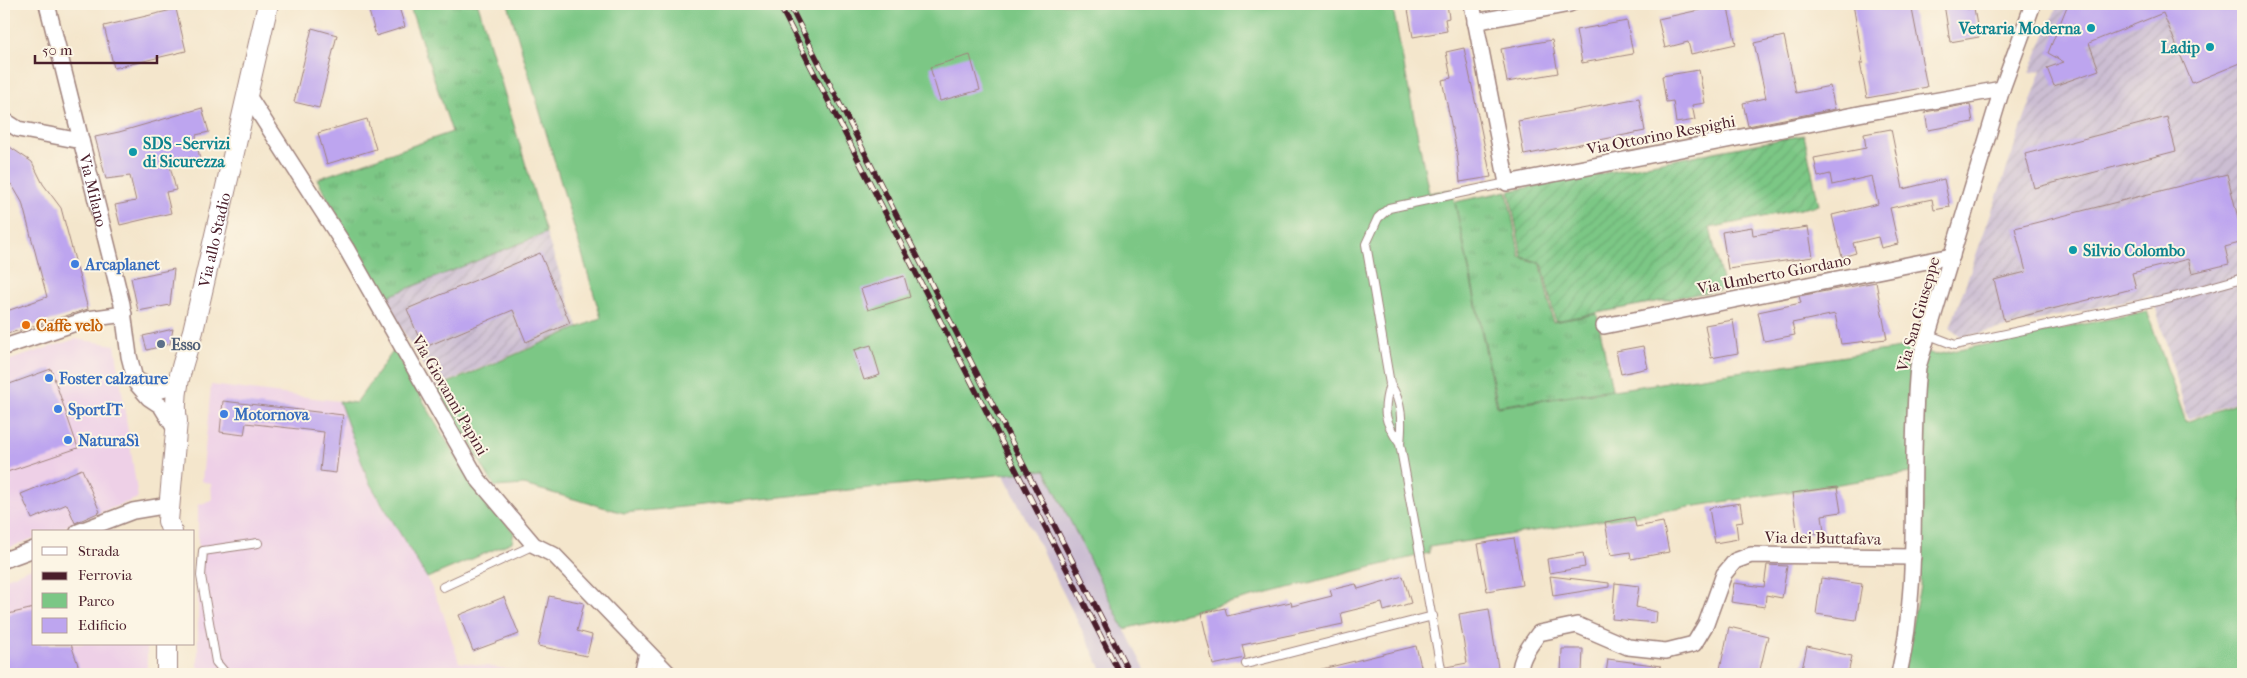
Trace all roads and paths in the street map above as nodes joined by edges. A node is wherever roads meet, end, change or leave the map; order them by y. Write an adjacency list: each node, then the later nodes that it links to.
1 (47, 4): 10 (street, Via Milano)
2 (268, 4): 8 (main road, Via allo Stadio)
3 (1472, 4): 6 (street)
4 (1570, 4): 6 (street)
5 (2033, 4): 7 (street, Via San Giuseppe)
6 (1475, 22): 11 (street)
7 (2002, 89): 11 (street, Via Ottorino Respighi); 12 (street, Via San Giuseppe)
8 (247, 94): 16 (main road, Via allo Stadio); 27 (street, Via Giovanni Papini)
9 (4, 120): 10 (street)
10 (81, 141): 14 (street, Via Milano)
11 (1507, 183): 21 (lane)
12 (1952, 256): 15 (street, Via Umberto Giordano); 17 (street, Via San Giuseppe)
13 (2243, 278): 17 (lane)
14 (124, 314): 18 (street); 20 (street, Via Milano)
15 (1604, 326)
16 (193, 331): 19 (main road, Via allo Stadio); 22 (main road, Via allo Stadio)
17 (1929, 335): 29 (street, Via San Giuseppe)
18 (4, 347)
19 (179, 376): 20 (street); 22 (main road, Via allo Stadio)
20 (135, 380): 22 (street, Via Milano)
21 (1390, 384): 23 (lane); 23 (lane)
22 (176, 426): 24 (main road)
23 (1400, 444): 32 (lane)
24 (167, 522): 25 (street)
25 (83, 530)
26 (258, 543): 37 (lane)
27 (534, 545): 31 (lane); 34 (street, Via Giovanni Papini)
28 (32, 550): 30 (street)
29 (1914, 557): 41 (street, Via dei Buttafava); 42 (street, Via San Giuseppe)
30 (4, 560)
31 (443, 587)
32 (1433, 616): 35 (lane); 40 (lane)
33 (167, 646): 36 (main road)
34 (647, 652): 38 (street); 39 (street, Via Giovanni Papini)
35 (1246, 664)
36 (167, 674)
37 (226, 674)
38 (642, 674)
39 (669, 674)
40 (1442, 674)
41 (1520, 674)
42 (1898, 674)

